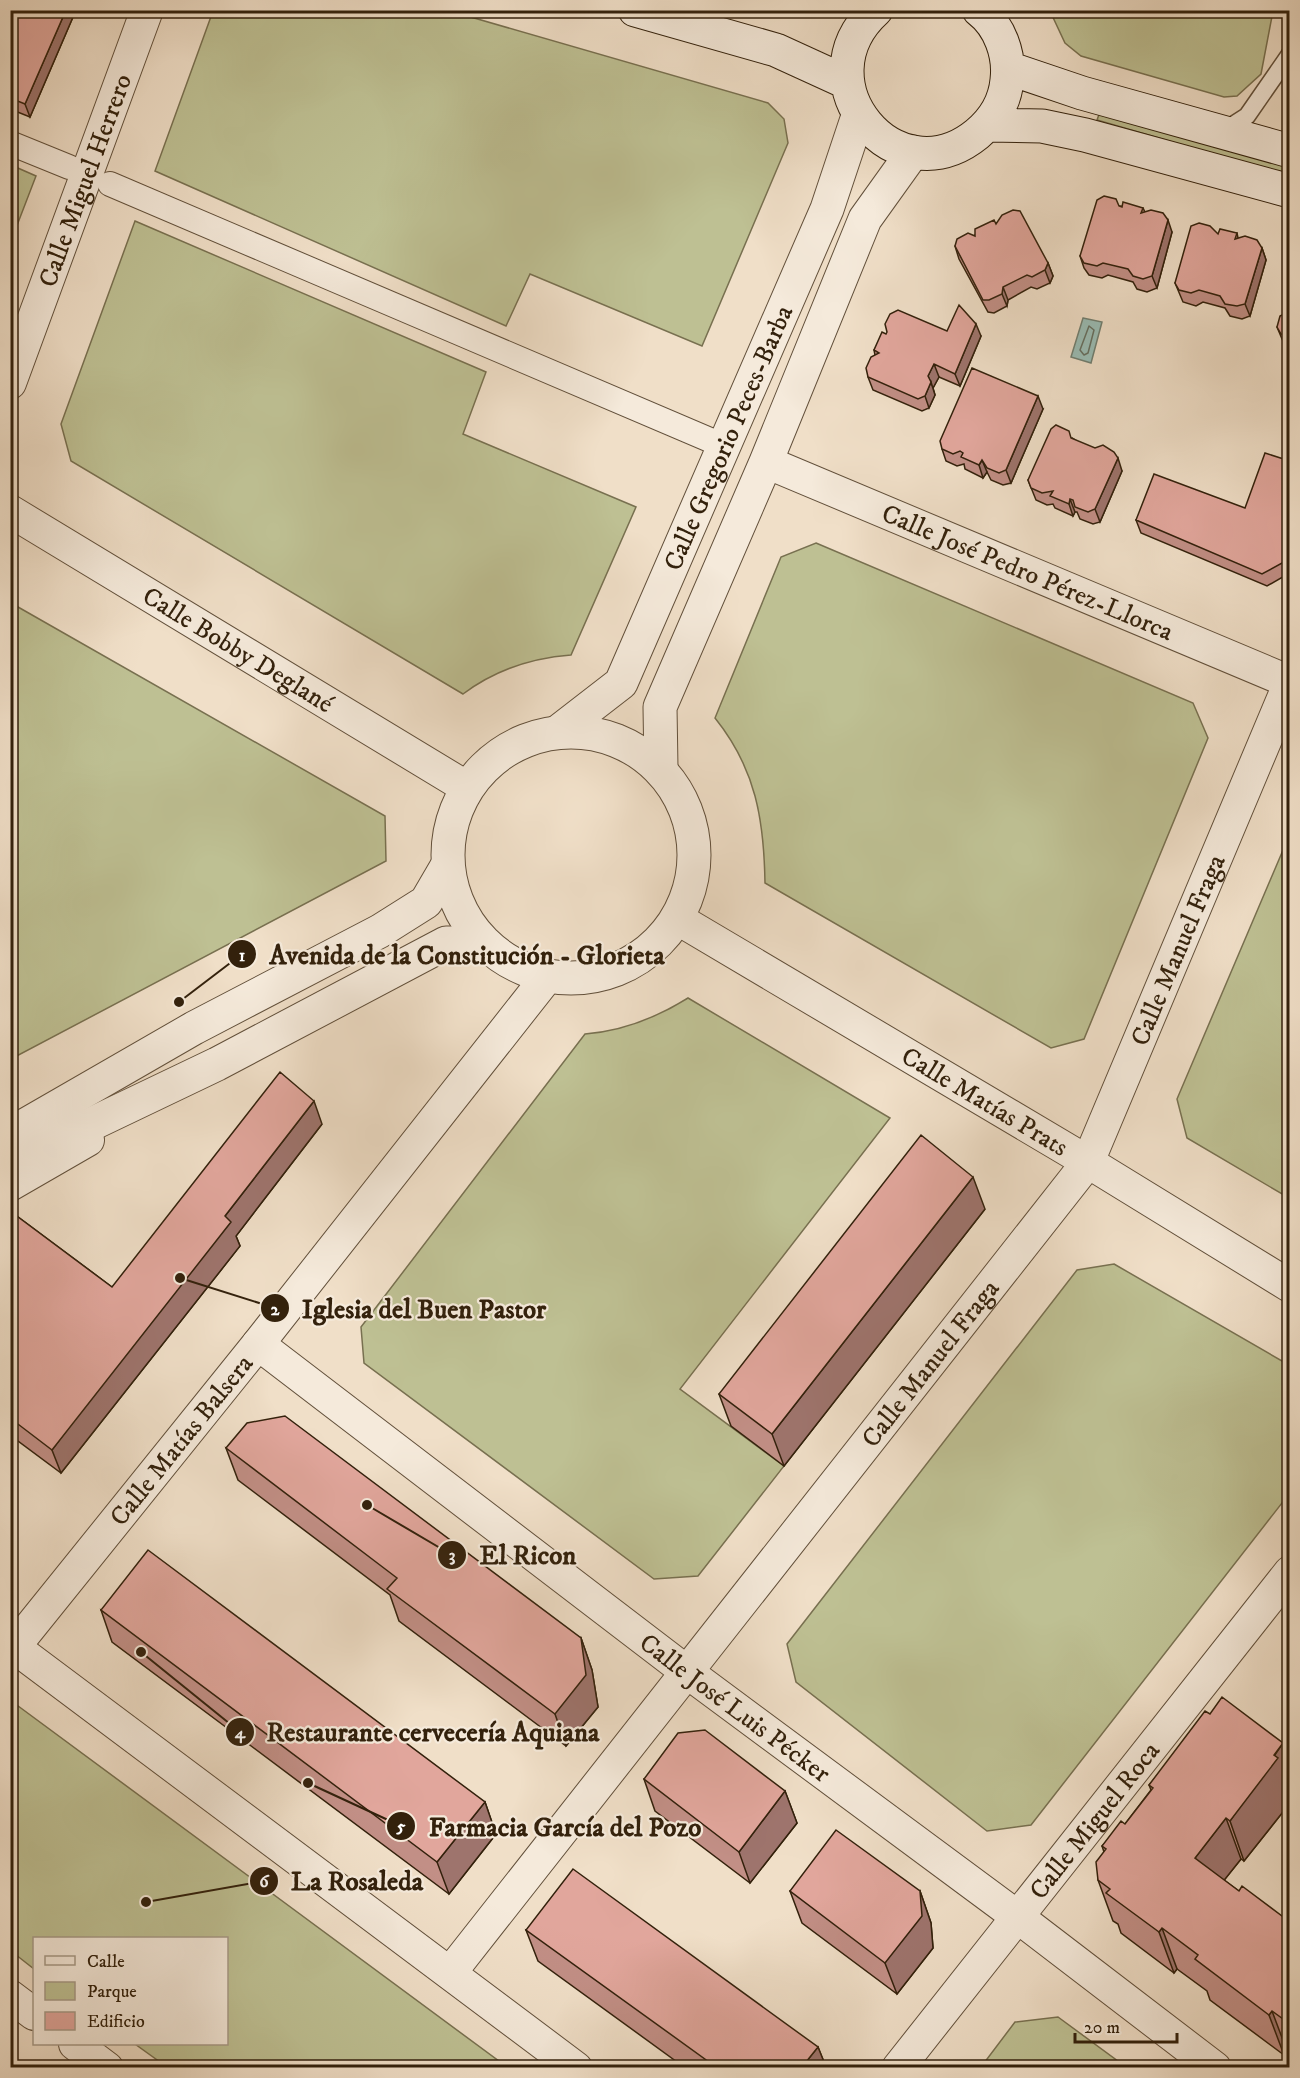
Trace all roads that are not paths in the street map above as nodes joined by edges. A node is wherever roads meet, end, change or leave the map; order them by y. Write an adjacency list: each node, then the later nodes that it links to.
1 (147, 10): 17 (street, Calle Miguel Herrero)
2 (635, 10): 7 (street)
3 (876, 10): 7 (street)
4 (979, 10): 6 (street)
5 (1290, 54): 10 (lane)
6 (1008, 68): 9 (street); 10 (street)
7 (846, 82): 8 (street)
8 (858, 116): 13 (street); 18 (street, Calle Gregorio Peces-Barba)
9 (988, 125): 13 (street); 16 (street)
10 (1221, 132): 12 (street)
11 (10, 143): 14 (street)
12 (1290, 151)
13 (913, 152): 19 (street, Calle Gregorio Peces-Barba)
14 (69, 167)
15 (110, 184): 18 (street)
16 (1290, 191)
17 (10, 383)
18 (724, 446): 22 (street, Calle Gregorio Peces-Barba)
19 (766, 462): 21 (street, Calle José Pedro Pérez-Llorca); 23 (street, Calle Gregorio Peces-Barba)
20 (10, 511): 24 (street, Calle Bobby Deglané)
21 (1290, 682): 33 (street, Calle Manuel Fraga)
22 (559, 731): 23 (street); 24 (street)
23 (661, 768): 26 (street)
24 (466, 787): 25 (street)
25 (447, 866): 27 (street); 29 (street)
26 (678, 919): 28 (street); 33 (street, Calle Matías Prats)
27 (483, 944): 28 (street); 30 (street)
28 (547, 977): 37 (street, Calle Matías Balsera)
29 (194, 1028): 31 (street); 32 (street)
30 (217, 1064): 34 (street); 35 (street)
31 (10, 1117)
32 (10, 1134)
33 (1088, 1162): 36 (street, Calle Matías Prats); 40 (street, Calle Manuel Fraga)
34 (10, 1163)
35 (10, 1185)
36 (1290, 1286)
37 (258, 1344): 39 (street, Calle Matías Balsera); 40 (street, Calle José Luis Pécker)
38 (1290, 1572): 41 (street, Calle Miguel Roca)
39 (12, 1646): 42 (street)
40 (687, 1672): 41 (street, Calle José Luis Pécker); 42 (street, Calle Manuel Fraga)
41 (1019, 1917): 48 (street, Calle Miguel Roca); 49 (street, Calle José Luis Pécker)
42 (450, 1973): 47 (street)
43 (10, 1996): 44 (street)
44 (33, 2013)
45 (78, 2045): 46 (street)
46 (107, 2067)
47 (576, 2067)
48 (898, 2067)
49 (1215, 2067)

